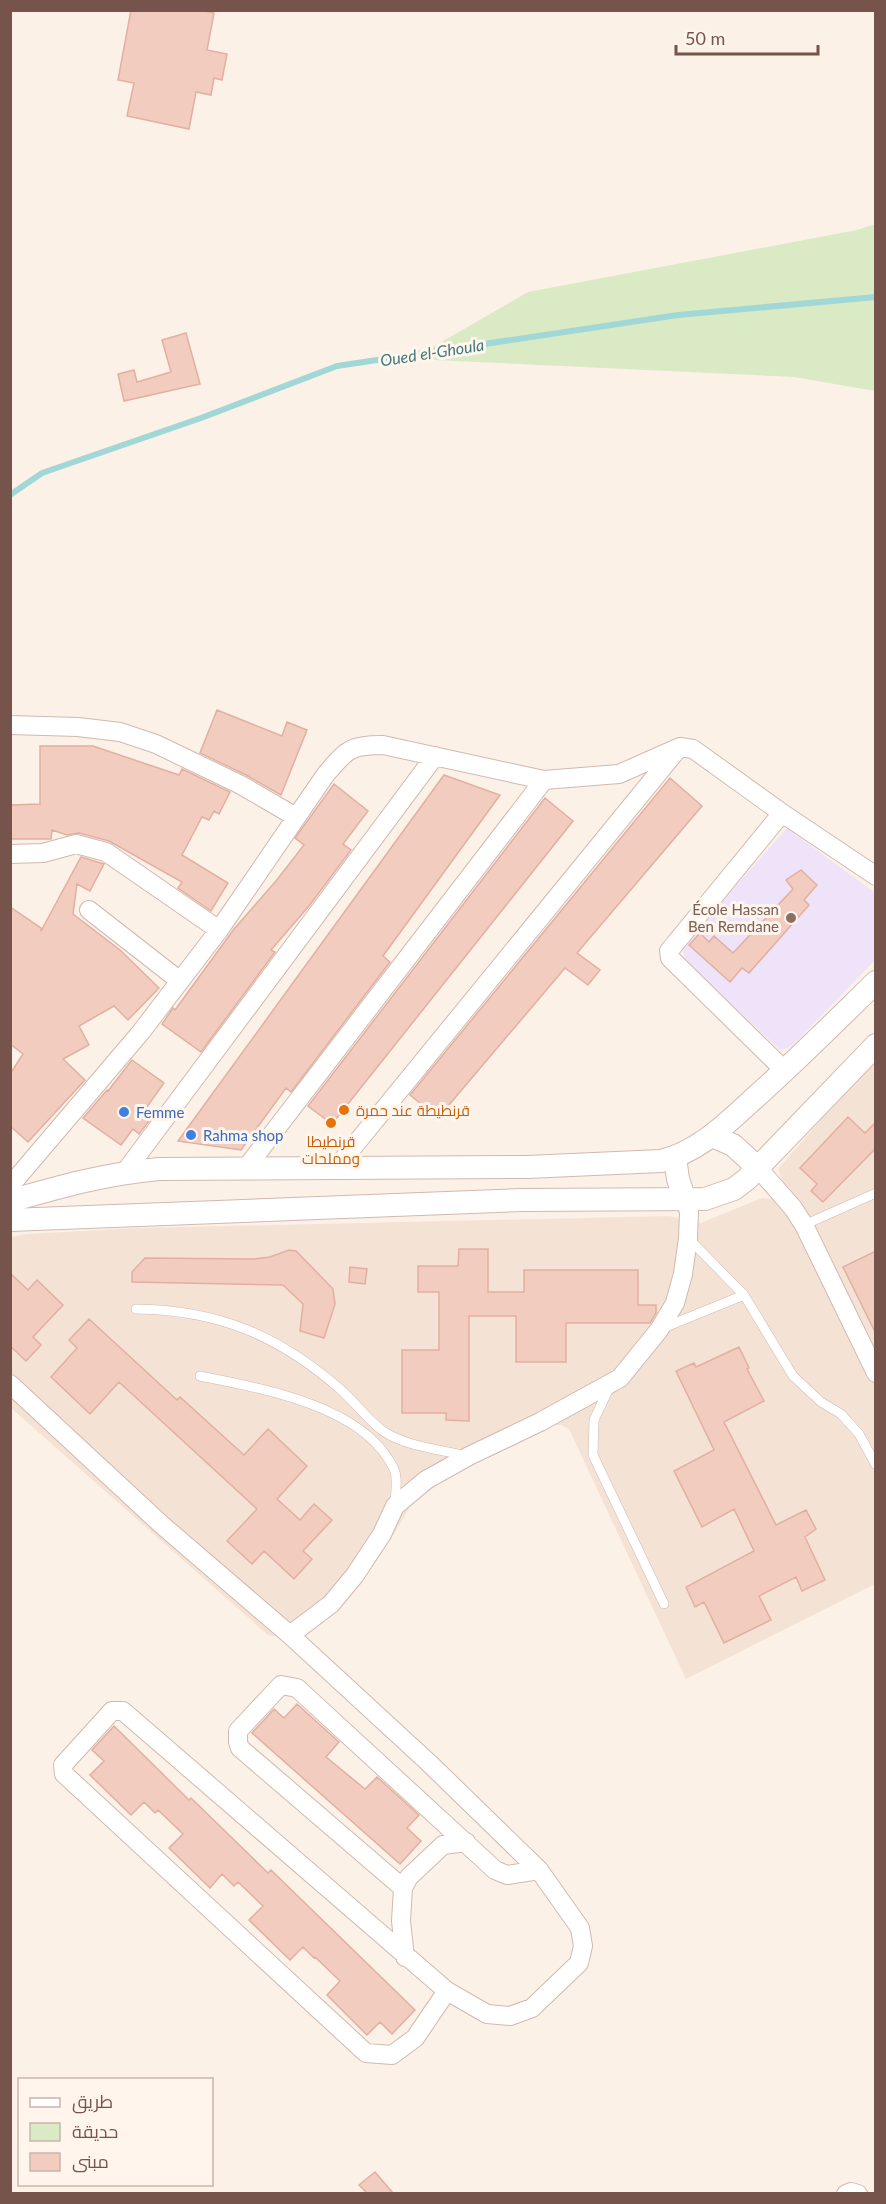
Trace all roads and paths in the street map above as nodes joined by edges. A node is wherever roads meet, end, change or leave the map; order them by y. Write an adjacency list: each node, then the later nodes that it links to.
1 (10, 725): 6 (street)
2 (680, 747): 4 (street); 5 (street); 20 (street)
3 (435, 756): 4 (street); 6 (street); 22 (street)
4 (543, 780): 19 (street)
5 (782, 813): 7 (street); 16 (street)
6 (296, 817): 12 (street)
7 (836, 850): 9 (street); 10 (street)
8 (10, 854): 12 (street)
9 (876, 859)
10 (876, 876)
11 (89, 910): 13 (street)
12 (219, 930): 13 (street)
13 (180, 981): 23 (street)
14 (876, 982): 16 (street)
15 (876, 1045): 21 (street)
16 (784, 1071): 17 (street)
17 (712, 1136): 18 (street); 21 (street)
18 (675, 1157): 20 (street); 25 (street)
19 (246, 1168): 20 (street); 22 (street)
20 (336, 1168)
21 (758, 1168): 25 (street); 28 (street)
22 (125, 1172): 26 (street)
23 (10, 1186)
24 (876, 1193): 28 (lane)
25 (685, 1200): 27 (street); 29 (street)
26 (10, 1201)
27 (10, 1220)
28 (804, 1225): 33 (street)
29 (688, 1238): 30 (lane); 32 (street)
30 (744, 1295): 32 (lane); 38 (lane)
31 (136, 1310): 37 (lane)
32 (659, 1330): 35 (street)
33 (876, 1373)
34 (200, 1376): 39 (lane)
35 (612, 1383): 37 (street); 40 (lane)
36 (10, 1384): 41 (street)
37 (469, 1456): 39 (street)
38 (876, 1465)
39 (395, 1506): 41 (street)
40 (664, 1604)
41 (290, 1635): 43 (street)
42 (466, 1842): 43 (street); 44 (street); 44 (street)
43 (539, 1870): 46 (street)
44 (403, 1888): 45 (street)
45 (405, 1957): 46 (street); 46 (street)
46 (447, 1991)
47 (846, 2193): 48 (street)
48 (858, 2193)

